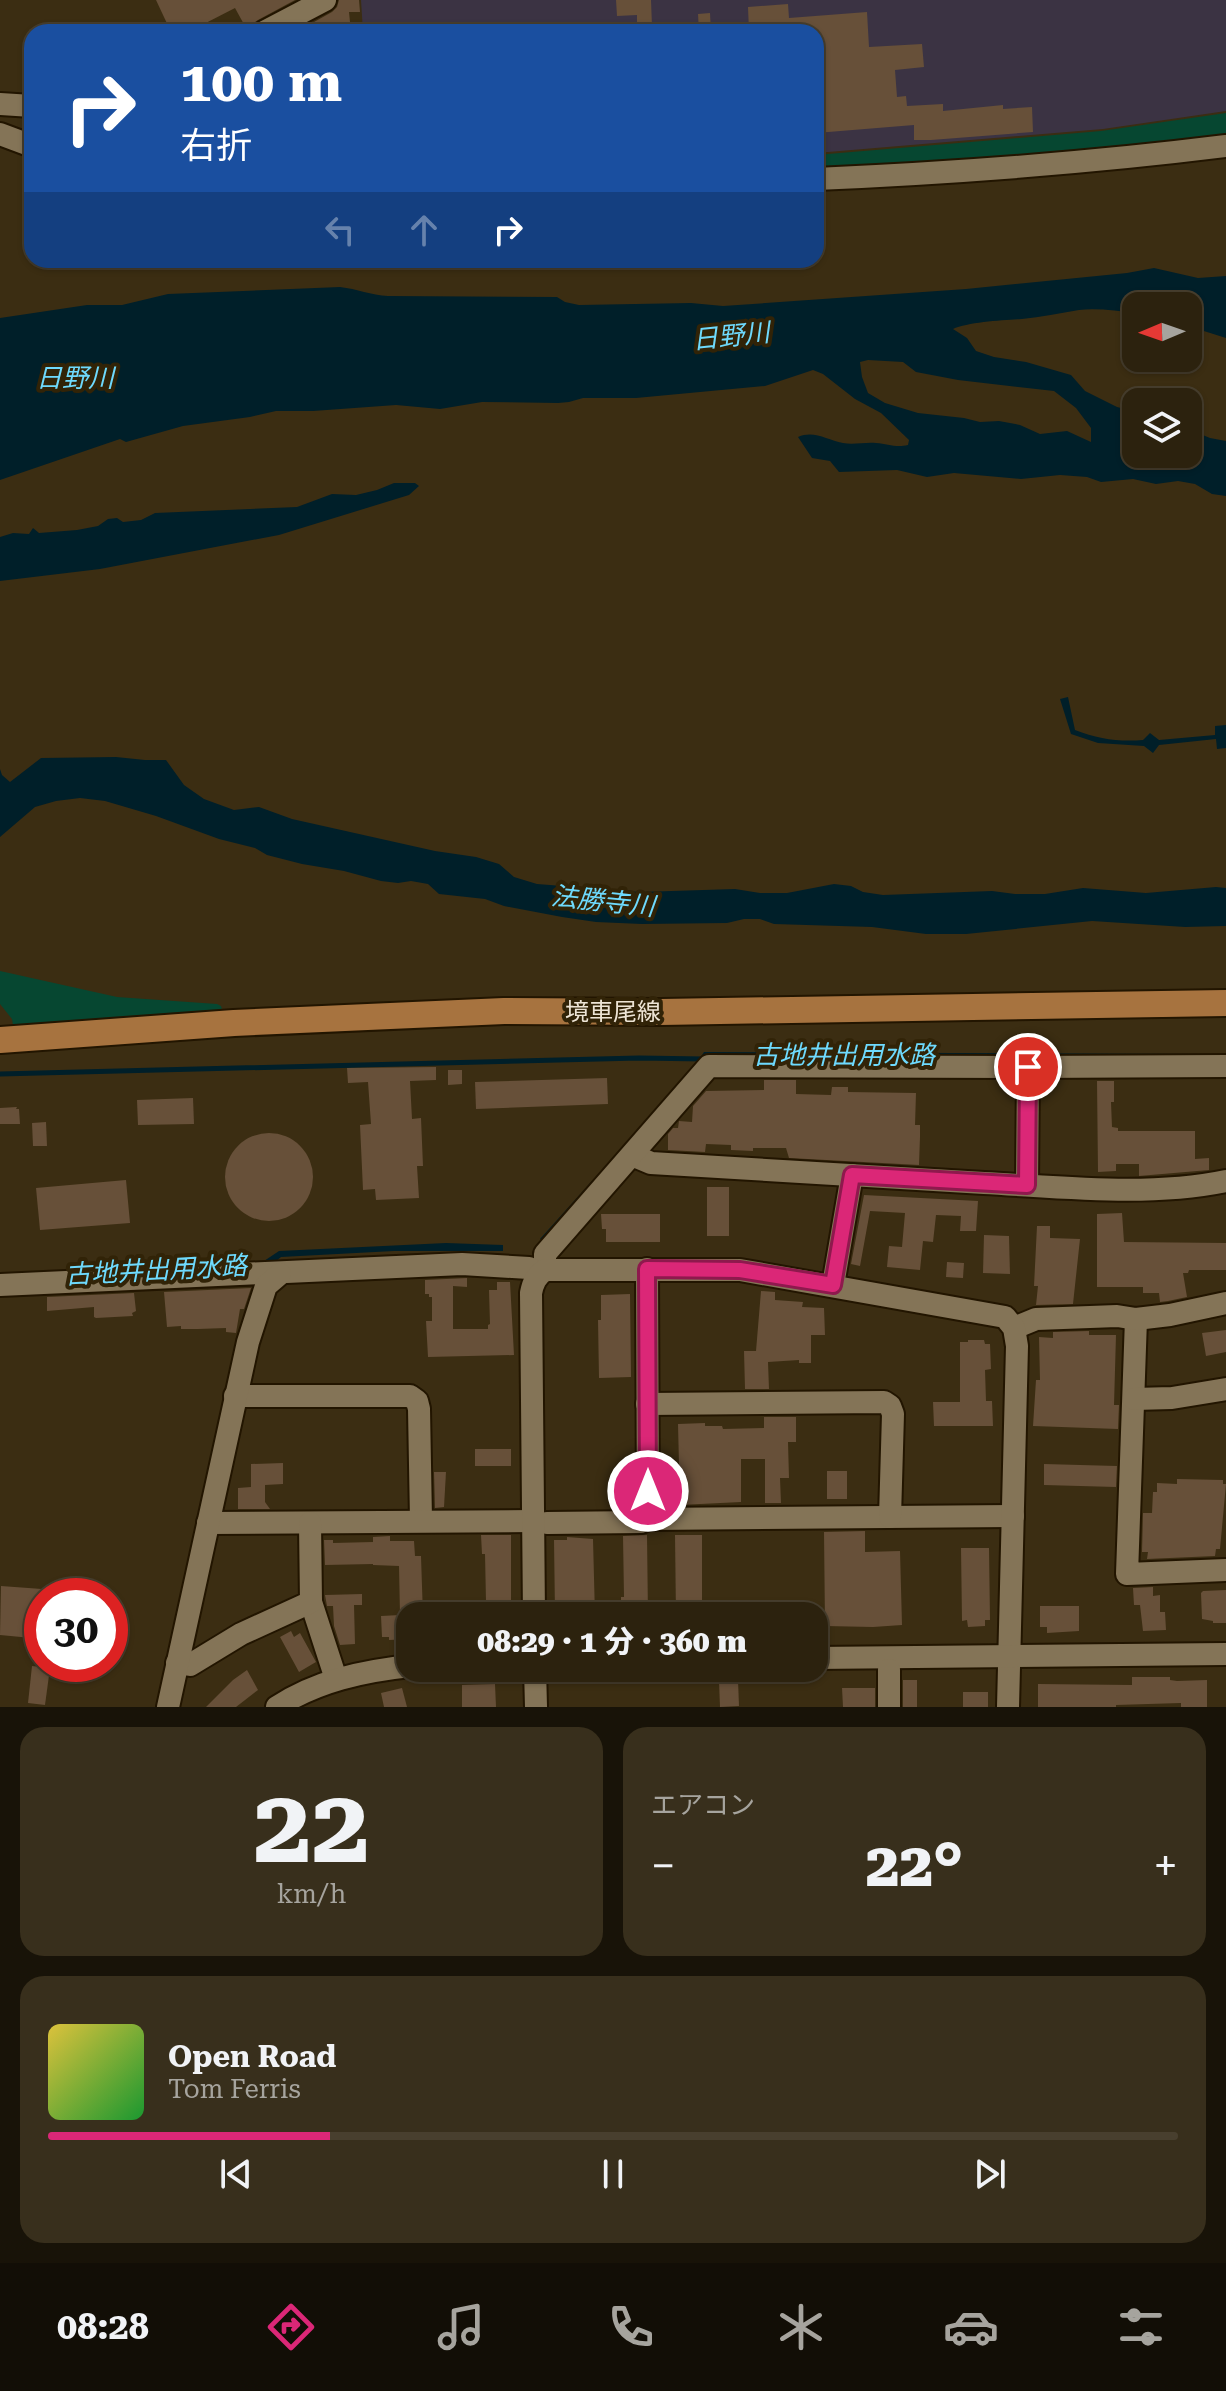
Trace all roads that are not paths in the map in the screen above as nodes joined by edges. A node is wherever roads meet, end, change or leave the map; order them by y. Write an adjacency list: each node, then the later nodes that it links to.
1 (325, 0): 2 (street)
2 (279, 24)
3 (0, 104): 4 (street)
4 (24, 106)
5 (0, 134): 6 (street)
6 (24, 143)
7 (1226, 146): 8 (street)
8 (824, 179)
9 (1226, 1003): 10 (main road, 境車尾線)
10 (0, 1040)
11 (1226, 1066): 12 (street)
12 (1028, 1067): 13 (street); 16 (street)
13 (632, 1155): 14 (street); 18 (street)
14 (852, 1175): 16 (street); 21 (street)
15 (1226, 1181): 16 (street)
16 (1027, 1185)
17 (647, 1269): 18 (street); 21 (street); 28 (street)
18 (542, 1272): 19 (street); 33 (street)
19 (280, 1274): 20 (street); 26 (street)
20 (0, 1285)
21 (833, 1285): 24 (street)
22 (1226, 1303): 23 (street)
23 (1136, 1319): 24 (street); 27 (street)
24 (1014, 1328): 29 (street)
25 (1226, 1389): 27 (street)
26 (235, 1396): 32 (street); 34 (street)
27 (1134, 1399): 36 (street)
28 (647, 1404): 30 (street); 31 (street)
29 (1013, 1516): 30 (street); 40 (street)
30 (890, 1517): 31 (street)
31 (648, 1519): 33 (street)
32 (421, 1520): 33 (street); 35 (street)
33 (540, 1522): 38 (street)
34 (208, 1523): 35 (street); 42 (street)
35 (310, 1523): 37 (street)
36 (1226, 1570)
37 (311, 1602): 42 (street); 45 (street)
38 (535, 1602)
39 (1226, 1654): 40 (street)
40 (1009, 1656): 41 (street); 51 (street)
41 (828, 1658)
42 (177, 1663): 47 (street)
43 (396, 1668): 45 (street)
44 (889, 1670): 50 (street)
45 (336, 1679): 48 (street)
46 (535, 1682): 49 (street)
47 (168, 1707)
48 (277, 1707)
49 (536, 1707)
50 (889, 1707)
51 (1008, 1707)

